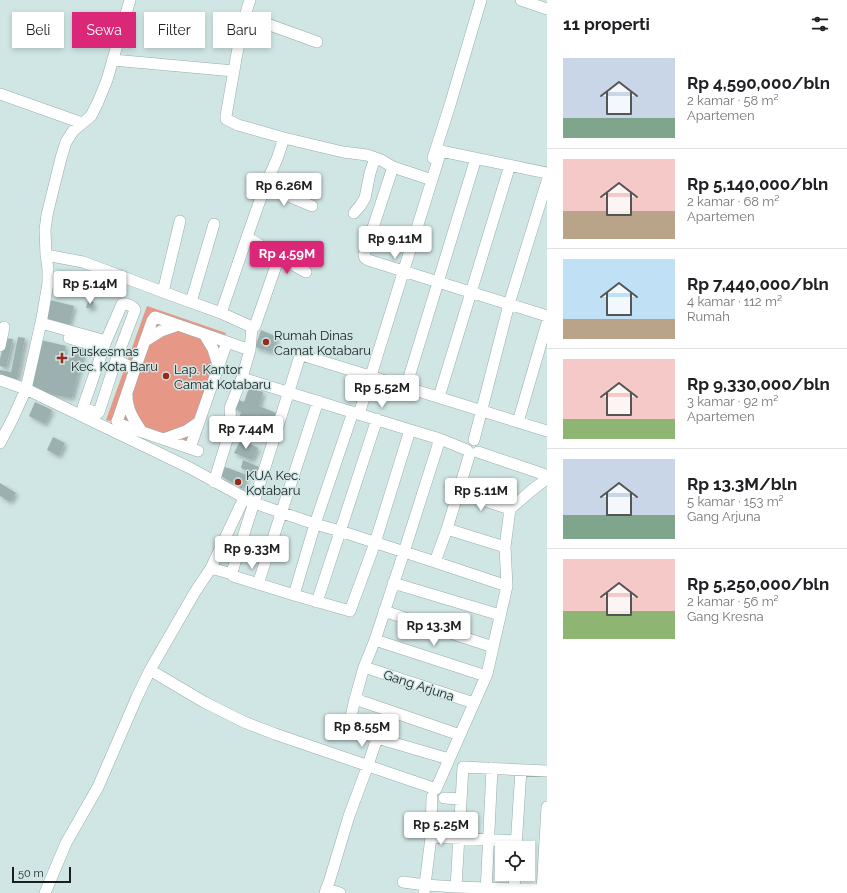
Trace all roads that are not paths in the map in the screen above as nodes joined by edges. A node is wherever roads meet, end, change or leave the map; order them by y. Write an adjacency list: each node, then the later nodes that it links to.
1 (130, 0): 10 (street)
2 (250, 0): 6 (street)
3 (481, 0): 15 (street)
4 (521, 0): 5 (street)
5 (547, 9)
6 (246, 12)
7 (271, 26): 8 (street)
8 (316, 42)
9 (239, 48): 11 (street)
10 (113, 60): 11 (street); 13 (street)
11 (234, 71): 14 (street)
12 (0, 94): 13 (street)
13 (82, 123): 29 (street)
14 (284, 138): 16 (street); 23 (street)
15 (438, 150): 17 (street); 21 (street)
16 (375, 158): 19 (street); 25 (street)
17 (476, 158): 18 (street); 33 (street)
18 (510, 165): 20 (street); 35 (street)
19 (393, 167): 21 (street); 31 (street)
20 (547, 173)
21 (429, 179): 31 (street)
22 (547, 181): 37 (street)
23 (265, 186): 24 (street); 28 (street)
24 (312, 206)
25 (354, 213)
26 (180, 221): 34 (street)
27 (214, 224): 36 (street)
28 (247, 238): 30 (street); 38 (street)
29 (46, 255): 34 (street); 42 (street)
30 (279, 257): 32 (street); 44 (street)
31 (404, 271): 33 (street); 54 (street)
32 (306, 272)
33 (438, 282): 35 (street); 57 (street)
34 (163, 292): 36 (street)
35 (471, 292): 37 (street); 60 (street)
36 (191, 302): 38 (street)
37 (509, 304): 39 (street); 62 (street)
38 (221, 313): 44 (street)
39 (547, 316)
40 (547, 323): 66 (street)
41 (178, 325): 45 (street); 46 (street); 46 (street)
42 (40, 326): 48 (street); 58 (street)
43 (4, 327): 49 (street)
44 (252, 327): 50 (street)
45 (204, 334): 47 (street); 52 (street)
46 (145, 341): 53 (street)
47 (228, 342): 50 (street); 52 (street)
48 (105, 345): 51 (street); 51 (street)
49 (0, 346)
50 (250, 350): 55 (street)
51 (116, 360): 53 (street)
52 (219, 368): 65 (street)
53 (135, 369): 69 (street)
54 (371, 376): 57 (street); 59 (street); 63 (street)
55 (242, 378): 59 (street); 73 (street)
56 (0, 380): 58 (street)
57 (406, 387): 60 (street)
58 (26, 389): 71 (street); 73 (street)
59 (289, 392): 61 (street); 75 (street)
60 (439, 397): 62 (street)
61 (318, 401): 63 (street); 77 (street)
62 (482, 411): 66 (street); 72 (street)
63 (356, 413): 64 (street); 78 (street)
64 (377, 419): 67 (street); 80 (street)
65 (199, 422): 69 (street); 69 (street)
66 (518, 422): 68 (street)
67 (410, 430): 70 (street); 81 (street)
68 (547, 431)
69 (164, 439)
70 (440, 439): 72 (street); 83 (street)
71 (0, 443)
72 (472, 452): 74 (street); 76 (street)
73 (214, 482): 75 (street)
74 (458, 492): 76 (street); 79 (street)
75 (249, 500): 77 (street); 85 (street); 86 (street)
76 (510, 509): 82 (street)
77 (282, 512): 78 (street); 88 (street)
78 (315, 524): 80 (street); 90 (street)
79 (446, 529): 82 (street); 84 (street)
80 (340, 531): 81 (street); 91 (street)
81 (375, 543): 83 (street); 91 (street)
82 (505, 547): 89 (street)
83 (404, 552): 84 (street); 87 (street)
84 (435, 562): 89 (street)
85 (211, 568): 86 (street); 97 (street)
86 (232, 574): 88 (street)
87 (393, 583): 92 (street); 93 (street)
88 (258, 584): 90 (street)
89 (507, 586): 93 (street)
90 (294, 595): 91 (street)
91 (316, 602)
92 (384, 611): 94 (street); 95 (street)
93 (500, 615): 95 (street)
94 (375, 640): 96 (street); 98 (street)
95 (493, 647): 98 (street)
96 (364, 667): 99 (street); 100 (street, Gang Arjuna)
97 (150, 670): 104 (street); 125 (street)
98 (486, 676): 100 (street)
99 (355, 699): 101 (street); 102 (street)
100 (474, 703): 101 (street)
101 (460, 735): 103 (street)
102 (377, 738): 103 (street); 104 (street)
103 (449, 759): 108 (street)
104 (368, 765): 108 (street); 123 (street)
105 (492, 768): 106 (street); 110 (street); 114 (street)
106 (521, 770): 107 (street); 116 (street)
107 (547, 771)
108 (434, 793): 112 (street)
109 (444, 798): 110 (street)
110 (461, 799): 113 (street)
111 (547, 807): 122 (street)
112 (431, 837): 113 (street); 120 (street)
113 (459, 838): 114 (street); 119 (street)
114 (488, 840): 115 (street); 124 (street)
115 (495, 841)
116 (517, 841)
117 (515, 881): 121 (street)
118 (403, 882): 120 (street)
119 (456, 887): 120 (street); 124 (street)
120 (425, 889)
121 (514, 889): 122 (street); 124 (street)
122 (544, 890)
123 (325, 891): 126 (street)
124 (486, 891)
125 (45, 893)
126 (340, 893)

